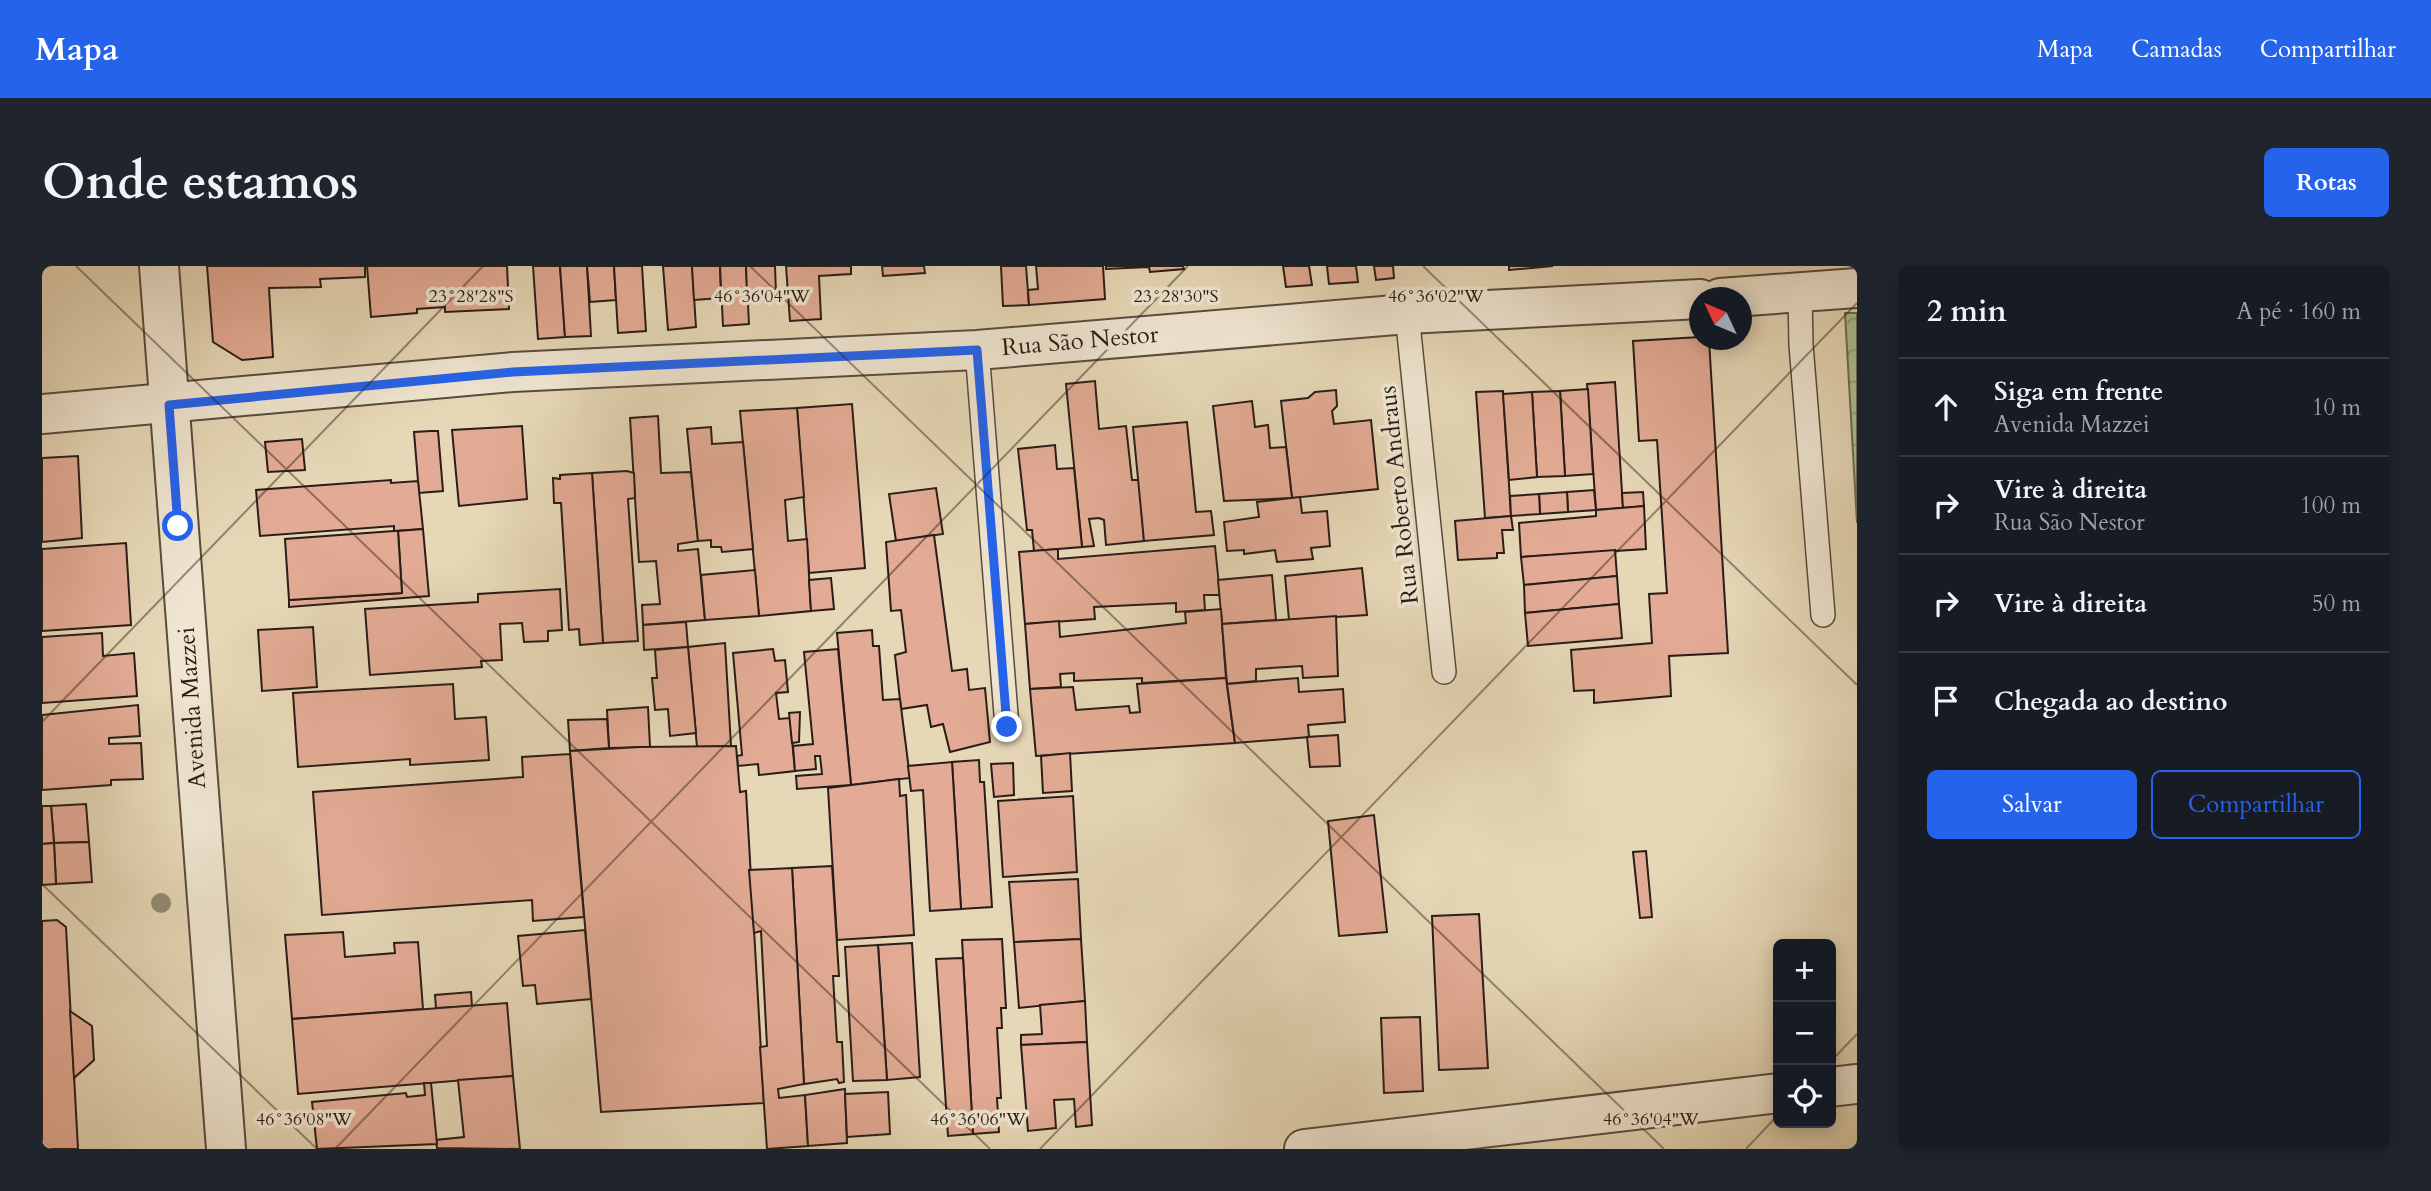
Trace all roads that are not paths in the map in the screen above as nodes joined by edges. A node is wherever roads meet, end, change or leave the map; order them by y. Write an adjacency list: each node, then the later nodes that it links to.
1 (159, 266): 8 (street, Avenida Mazzei)
2 (1857, 288): 3 (street)
3 (1800, 293): 4 (street); 10 (lane)
4 (1752, 296)
5 (1689, 300): 6 (street, Rua São Nestor)
6 (1407, 314): 7 (street, Rua São Nestor); 11 (lane, Rua Roberto Andraus)
7 (977, 350): 8 (street, Rua São Nestor); 12 (lane)
8 (169, 405): 9 (street, Rua São Nestor); 14 (street, Avenida Mazzei)
9 (42, 414)
10 (1823, 615)
11 (1444, 671)
12 (1007, 727)
13 (1773, 1094): 15 (street)
14 (226, 1149)
15 (1311, 1149)

